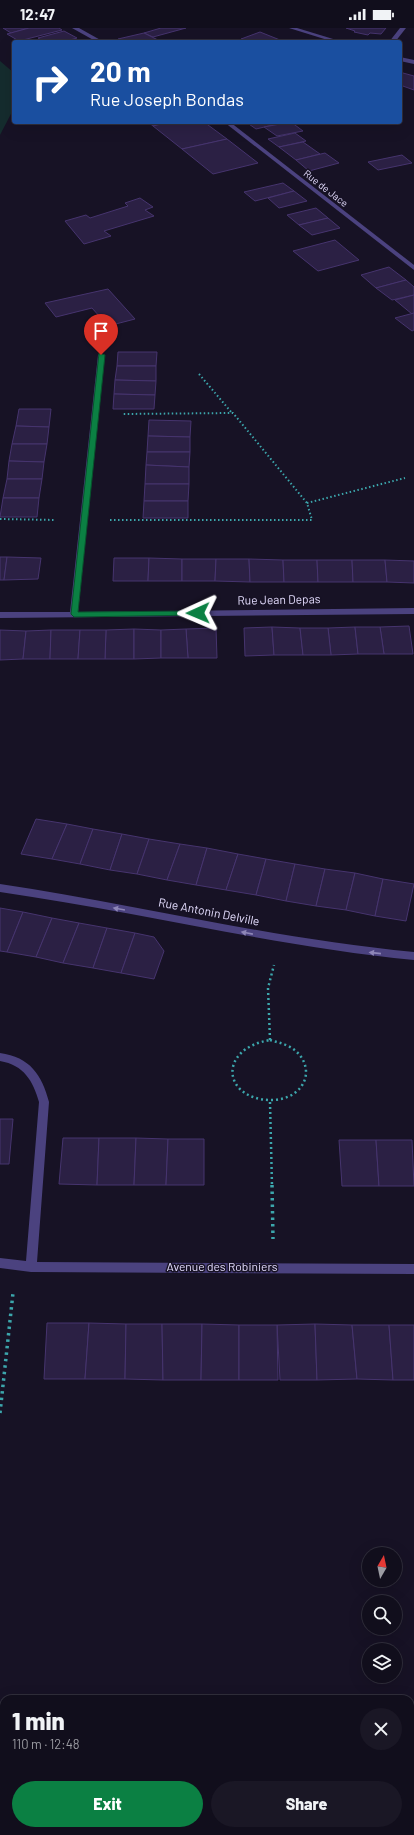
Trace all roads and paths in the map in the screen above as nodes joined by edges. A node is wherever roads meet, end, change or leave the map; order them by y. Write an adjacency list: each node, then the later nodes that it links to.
1 (75, 28): 4 (street)
2 (292, 28): 5 (street)
3 (403, 28): 6 (street)
4 (97, 40)
5 (333, 40)
6 (395, 40)
7 (402, 59): 8 (street)
8 (414, 62)
9 (231, 124): 10 (street, Rue de Jace)
10 (414, 268)
11 (101, 355): 13 (street)
12 (199, 374): 14 (path)
13 (95, 414): 14 (path); 18 (street)
14 (233, 414): 16 (path)
15 (405, 478): 16 (path)
16 (307, 503): 18 (path)
17 (0, 519): 18 (path)
18 (84, 520): 20 (street)
19 (414, 611): 20 (street, Rue Jean Depas)
20 (74, 614): 21 (street, Rue Jean Depas)
21 (0, 615)
22 (0, 888): 23 (street, Rue Antonin Delville, one-way to 22)
23 (414, 956)
24 (268, 988): 25 (path)
25 (270, 1040): 27 (path); 27 (path)
26 (0, 1057): 30 (street)
27 (270, 1102): 31 (path)
28 (0, 1263): 29 (street, Avenue des Robiniers)
29 (16, 1265): 30 (street, Avenue des Robiniers); 33 (path)
30 (31, 1267): 31 (street, Avenue des Robiniers)
31 (274, 1268): 32 (street, Avenue des Robiniers)
32 (414, 1269)
33 (0, 1414)

